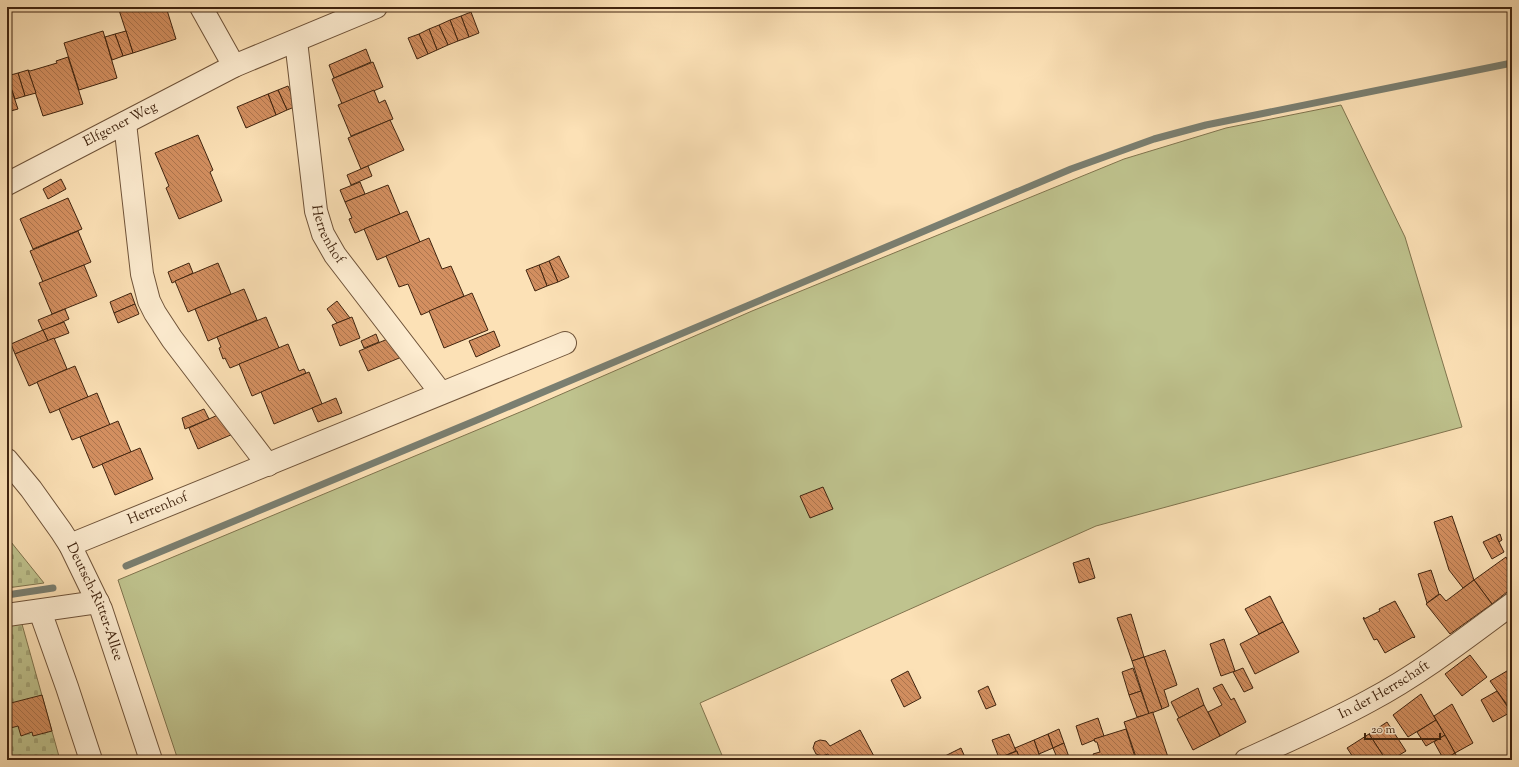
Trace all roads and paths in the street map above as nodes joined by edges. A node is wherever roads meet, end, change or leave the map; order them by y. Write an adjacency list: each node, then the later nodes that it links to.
1 (201, 7): 4 (street)
2 (376, 7): 3 (street, Elfgener Weg)
3 (296, 41): 4 (street, Elfgener Weg); 8 (street, Herrenhof)
4 (234, 66): 5 (street, Elfgener Weg)
5 (125, 123): 6 (street, Elfgener Weg); 10 (street)
6 (7, 184)
7 (565, 343): 8 (street, Herrenhof)
8 (441, 393): 10 (street, Herrenhof)
9 (7, 460): 11 (street, Deutsch-Ritter-Allee)
10 (268, 465): 11 (street, Herrenhof)
11 (70, 545): 12 (street, Deutsch-Ritter-Allee)
12 (98, 602): 14 (street); 17 (street, Deutsch-Ritter-Allee)
13 (1512, 604): 18 (street, In der Herrschaft)
14 (40, 611): 15 (street); 16 (street)
15 (7, 615)
16 (91, 760)
17 (151, 760)
18 (1246, 760)

